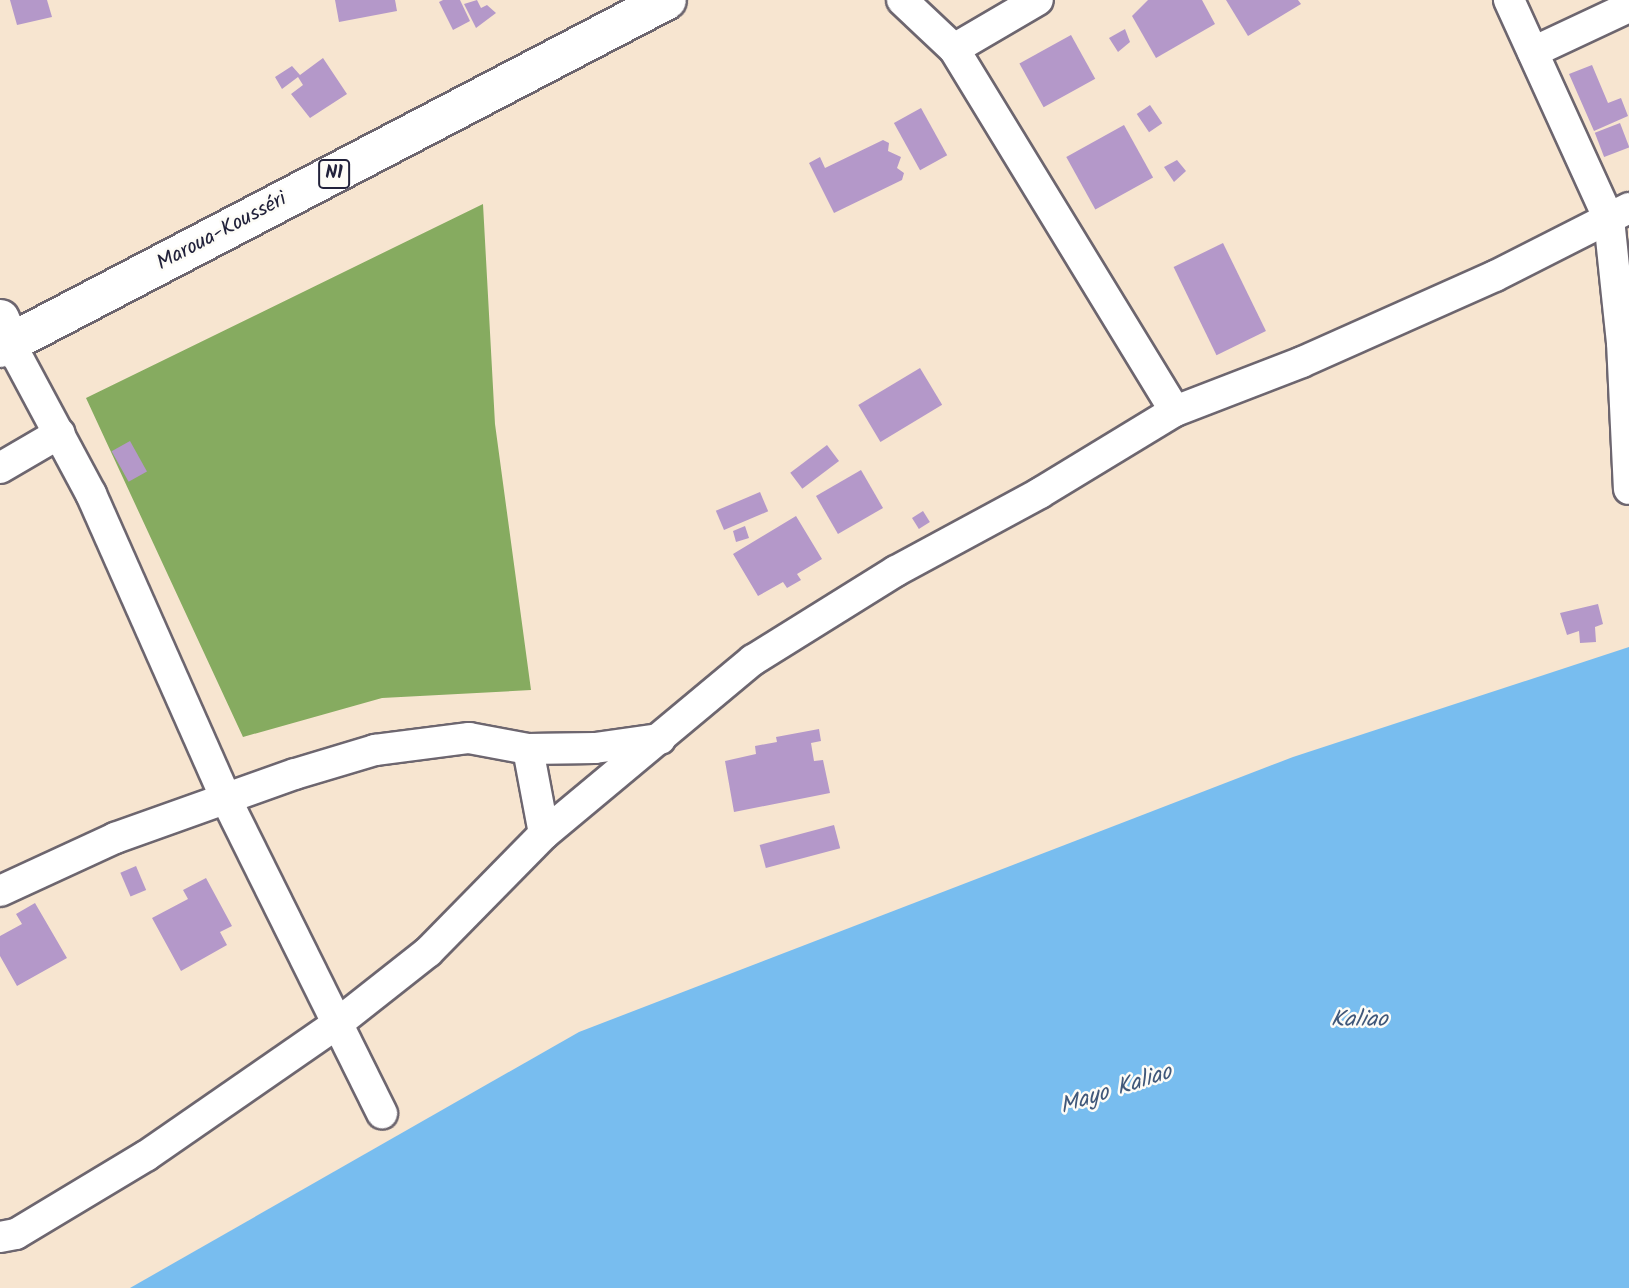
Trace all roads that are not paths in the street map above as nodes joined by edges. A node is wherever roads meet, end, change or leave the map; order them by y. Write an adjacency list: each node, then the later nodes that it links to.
1 (667, 0): 9 (highway, Maroua-Kousséri / N1)
2 (902, 0): 6 (street)
3 (1038, 0): 6 (street)
4 (1509, 0): 7 (street)
5 (1629, 7): 7 (street)
6 (954, 49): 10 (street)
7 (1533, 52): 8 (street)
8 (1619, 214): 10 (street); 13 (street)
9 (3, 336): 11 (street)
10 (1175, 411): 14 (street)
11 (60, 433): 12 (street); 16 (street)
12 (0, 468)
13 (1629, 489)
14 (661, 739): 15 (street); 17 (street)
15 (528, 749): 16 (street); 17 (street)
16 (226, 799): 18 (street); 19 (street)
17 (544, 835): 19 (street)
18 (0, 891)
19 (338, 1023): 20 (street); 21 (street)
20 (382, 1113)
21 (0, 1237)

